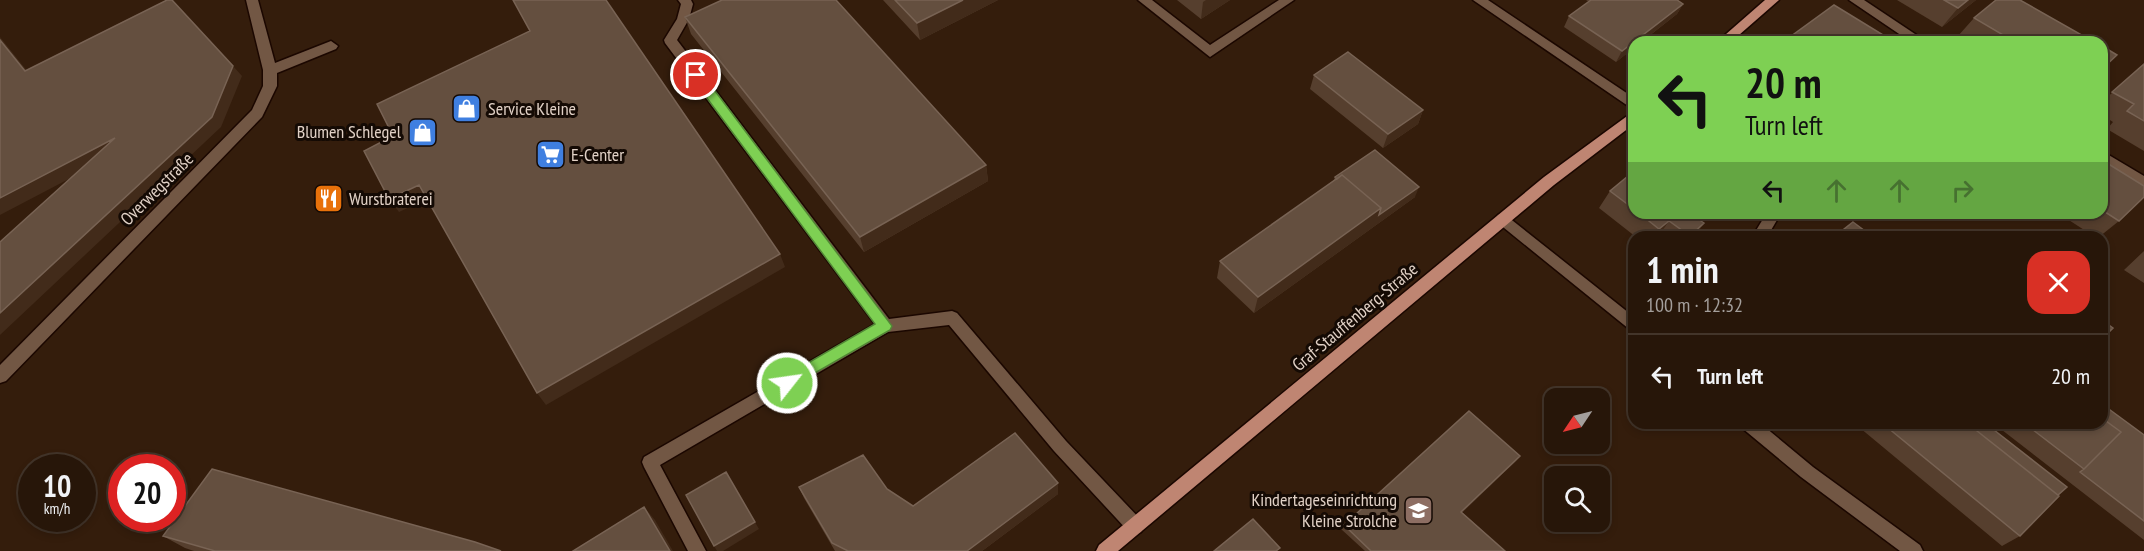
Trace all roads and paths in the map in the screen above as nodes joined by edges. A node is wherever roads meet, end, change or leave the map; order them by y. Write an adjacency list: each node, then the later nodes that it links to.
1 (252, 0): 11 (street, Overwegstraße)
2 (684, 0): 18 (street)
3 (1144, 0): 4 (street)
4 (1288, 0)
5 (1479, 0): 12 (street)
6 (1773, 0): 8 (main road)
7 (1855, 0): 9 (street)
8 (1730, 36)
9 (1912, 36)
10 (331, 46): 11 (street)
11 (270, 70): 19 (street, Overwegstraße)
12 (1628, 101)
13 (1628, 121): 16 (main road, Graf-Stauffenberg-Straße)
14 (2108, 160): 15 (street)
15 (2144, 183)
16 (1503, 219): 17 (street); 21 (main road, Graf-Stauffenberg-Straße)
17 (1628, 322)
18 (885, 326): 21 (street); 22 (street)
19 (0, 376)
20 (1756, 429): 24 (street)
21 (1135, 526): 23 (main road, Graf-Stauffenberg-Straße)
22 (697, 551)
23 (1106, 551)
24 (1914, 551)

